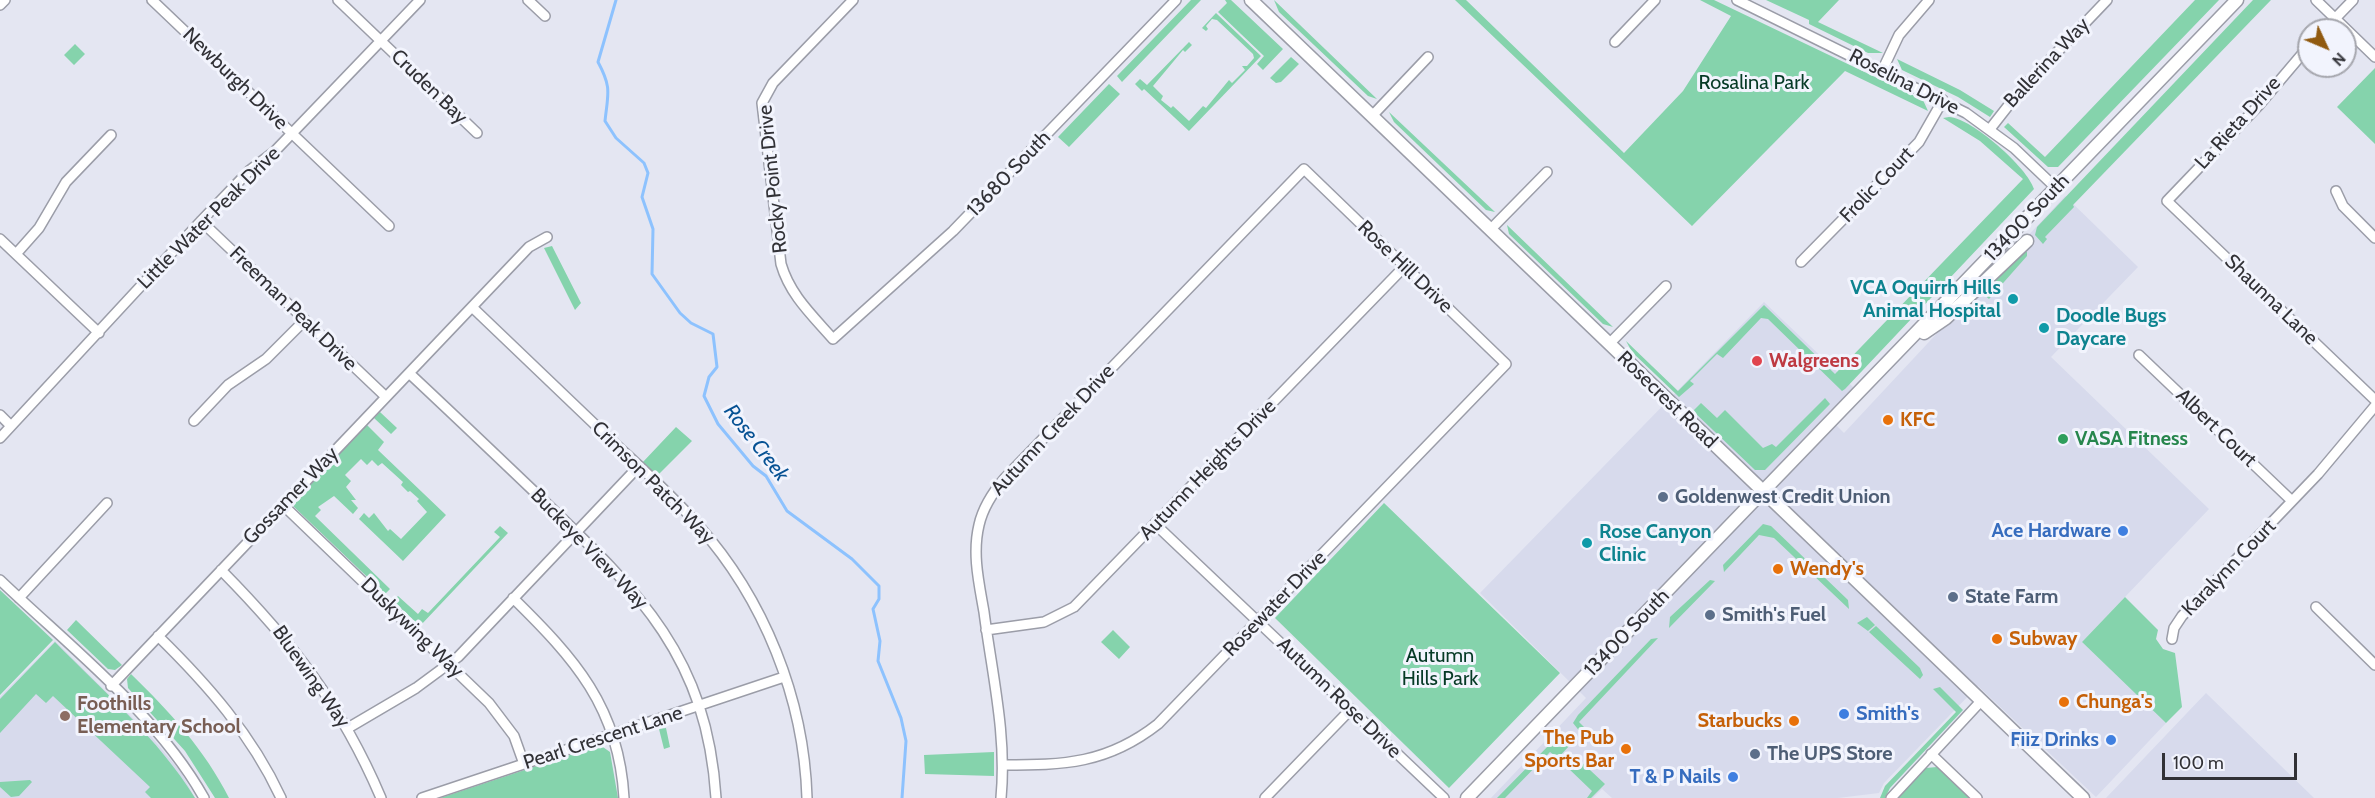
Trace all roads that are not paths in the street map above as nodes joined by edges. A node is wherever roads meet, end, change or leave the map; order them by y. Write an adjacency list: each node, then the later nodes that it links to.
1 (5, 0): 16 (street)
2 (152, 0): 30 (street, Newburgh Drive)
3 (338, 0): 20 (street, Cruden Bay)
4 (420, 0): 20 (street, Little Water Peak Drive)
5 (528, 0): 17 (street)
6 (853, 0): 51 (street, Rocky Point Drive)
7 (1176, 0): 51 (street, 13680 South)
8 (1655, 0): 21 (street)
9 (1737, 0): 25 (street, Roselina Drive)
10 (1929, 0): 25 (street)
11 (2107, 0): 28 (street, Ballerina Way)
12 (2237, 0): 34 (main road, 13400 South)
13 (2316, 0): 18 (street)
14 (2353, 0): 18 (street)
15 (1257, 2): 27 (main road, Rosecrest Road)
16 (0, 5)
17 (545, 16)
18 (2335, 18)
19 (2357, 39): 23 (street)
20 (381, 41): 29 (street, Cruden Bay); 30 (street, Little Water Peak Drive)
21 (1615, 42)
22 (1428, 57): 27 (street)
23 (2375, 57)
24 (2297, 60): 36 (street, La Rieta Drive)
25 (1882, 70): 26 (street, Roselina Drive)
26 (1943, 100): 28 (street, Roselina Drive); 45 (street, Frolic Court)
27 (1372, 116): 39 (main road, Rosecrest Road)
28 (1990, 129): 34 (street, Roselina Drive)
29 (477, 133)
30 (292, 134): 37 (street, Little Water Peak Drive); 38 (street, Newburgh Drive)
31 (111, 135): 44 (street)
32 (1304, 169): 46 (street, Rose Hill Drive); 77 (street, Autumn Creek Drive)
33 (1547, 172): 39 (street)
34 (2056, 188): 53 (main road, 13400 South)
35 (2336, 191): 41 (street)
36 (2167, 201): 58 (street, Shaunna Lane)
37 (201, 221): 49 (street, Freeman Peak Drive); 50 (street, Little Water Peak Drive)
38 (389, 226)
39 (1490, 230): 52 (main road, Rosecrest Road)
40 (548, 237): 48 (street, Gossamer Way)
41 (2375, 238)
42 (0, 239): 44 (street)
43 (2027, 241): 53 (main road)
44 (16, 254): 50 (street)
45 (1802, 262)
46 (1405, 266): 55 (street, Rose Hill Drive); 69 (street, Autumn Heights Drive)
47 (1666, 286): 52 (street)
48 (472, 307): 56 (street, Gossamer Way); 64 (street, Crimson Patch Way)
49 (305, 320): 57 (street, Freeman Peak Drive); 61 (street)
50 (99, 333): 62 (street, Little Water Peak Drive)
51 (833, 339)
52 (1609, 344): 65 (main road, Rosecrest Road)
53 (1903, 347): 65 (main road, 13400 South)
54 (2139, 355): 66 (street, Albert Court)
55 (1506, 364): 76 (street, Rosewater Drive)
56 (409, 373): 57 (street, Gossamer Way); 70 (street, Buckeye View Way)
57 (386, 397): 68 (street, Gossamer Way)
58 (2375, 400)
59 (2375, 406): 66 (street, Karalynn Court)
60 (0, 415): 62 (street)
61 (194, 421)
62 (11, 426): 63 (street, Little Water Peak Drive)
63 (0, 438)
64 (639, 466): 70 (street); 82 (street, Crimson Patch Way)
65 (1763, 492): 84 (main road, Rosecrest Road); 102 (main road, 13400 South)
66 (2292, 501): 79 (street, Karalynn Court)
67 (107, 503): 73 (street)
68 (283, 505): 71 (street, Gossamer Way); 80 (street, Duskywing Way)
69 (1155, 524): 76 (street, Autumn Rose Drive); 77 (street, Autumn Heights Drive)
70 (576, 532): 74 (street); 85 (street, Buckeye View Way)
71 (221, 570): 78 (street, Gossamer Way); 87 (street, Bluewing Way)
72 (0, 580): 73 (street)
73 (19, 598): 83 (street)
74 (513, 598): 80 (street); 88 (street)
75 (2316, 607): 81 (street)
76 (1259, 620): 86 (street, Autumn Rose Drive); 91 (street, Rosewater Drive)
77 (986, 630): 91 (street, Autumn Creek Drive)
78 (158, 636): 83 (street, Gossamer Way); 93 (street)
79 (2172, 639)
80 (449, 664): 87 (street); 90 (street, Duskywing Way)
81 (2375, 665)
82 (784, 677): 85 (street, Pearl Crescent Lane); 98 (street, Crimson Patch Way)
83 (111, 686): 92 (street)
84 (1982, 700): 89 (street); 105 (main road, Rosecrest Road)
85 (698, 706): 88 (street, Pearl Crescent Lane); 97 (street, Buckeye View Way)
86 (1351, 709): 100 (street); 101 (street, Autumn Rose Drive)
87 (348, 728): 94 (street, Bluewing Way)
88 (612, 735): 90 (street, Pearl Crescent Lane); 96 (street)
89 (1931, 754): 103 (street); 104 (street)
90 (524, 764): 95 (street, Pearl Crescent Lane)
91 (1003, 765): 99 (street, Autumn Creek Drive)
92 (204, 798)
93 (281, 798)
94 (381, 798)
95 (422, 798)
96 (624, 798)
97 (716, 798)
98 (807, 798)
99 (1001, 798)
100 (1265, 798)
101 (1444, 798)
102 (1467, 798)
103 (1891, 798)
104 (1977, 798)
105 (2083, 798)

